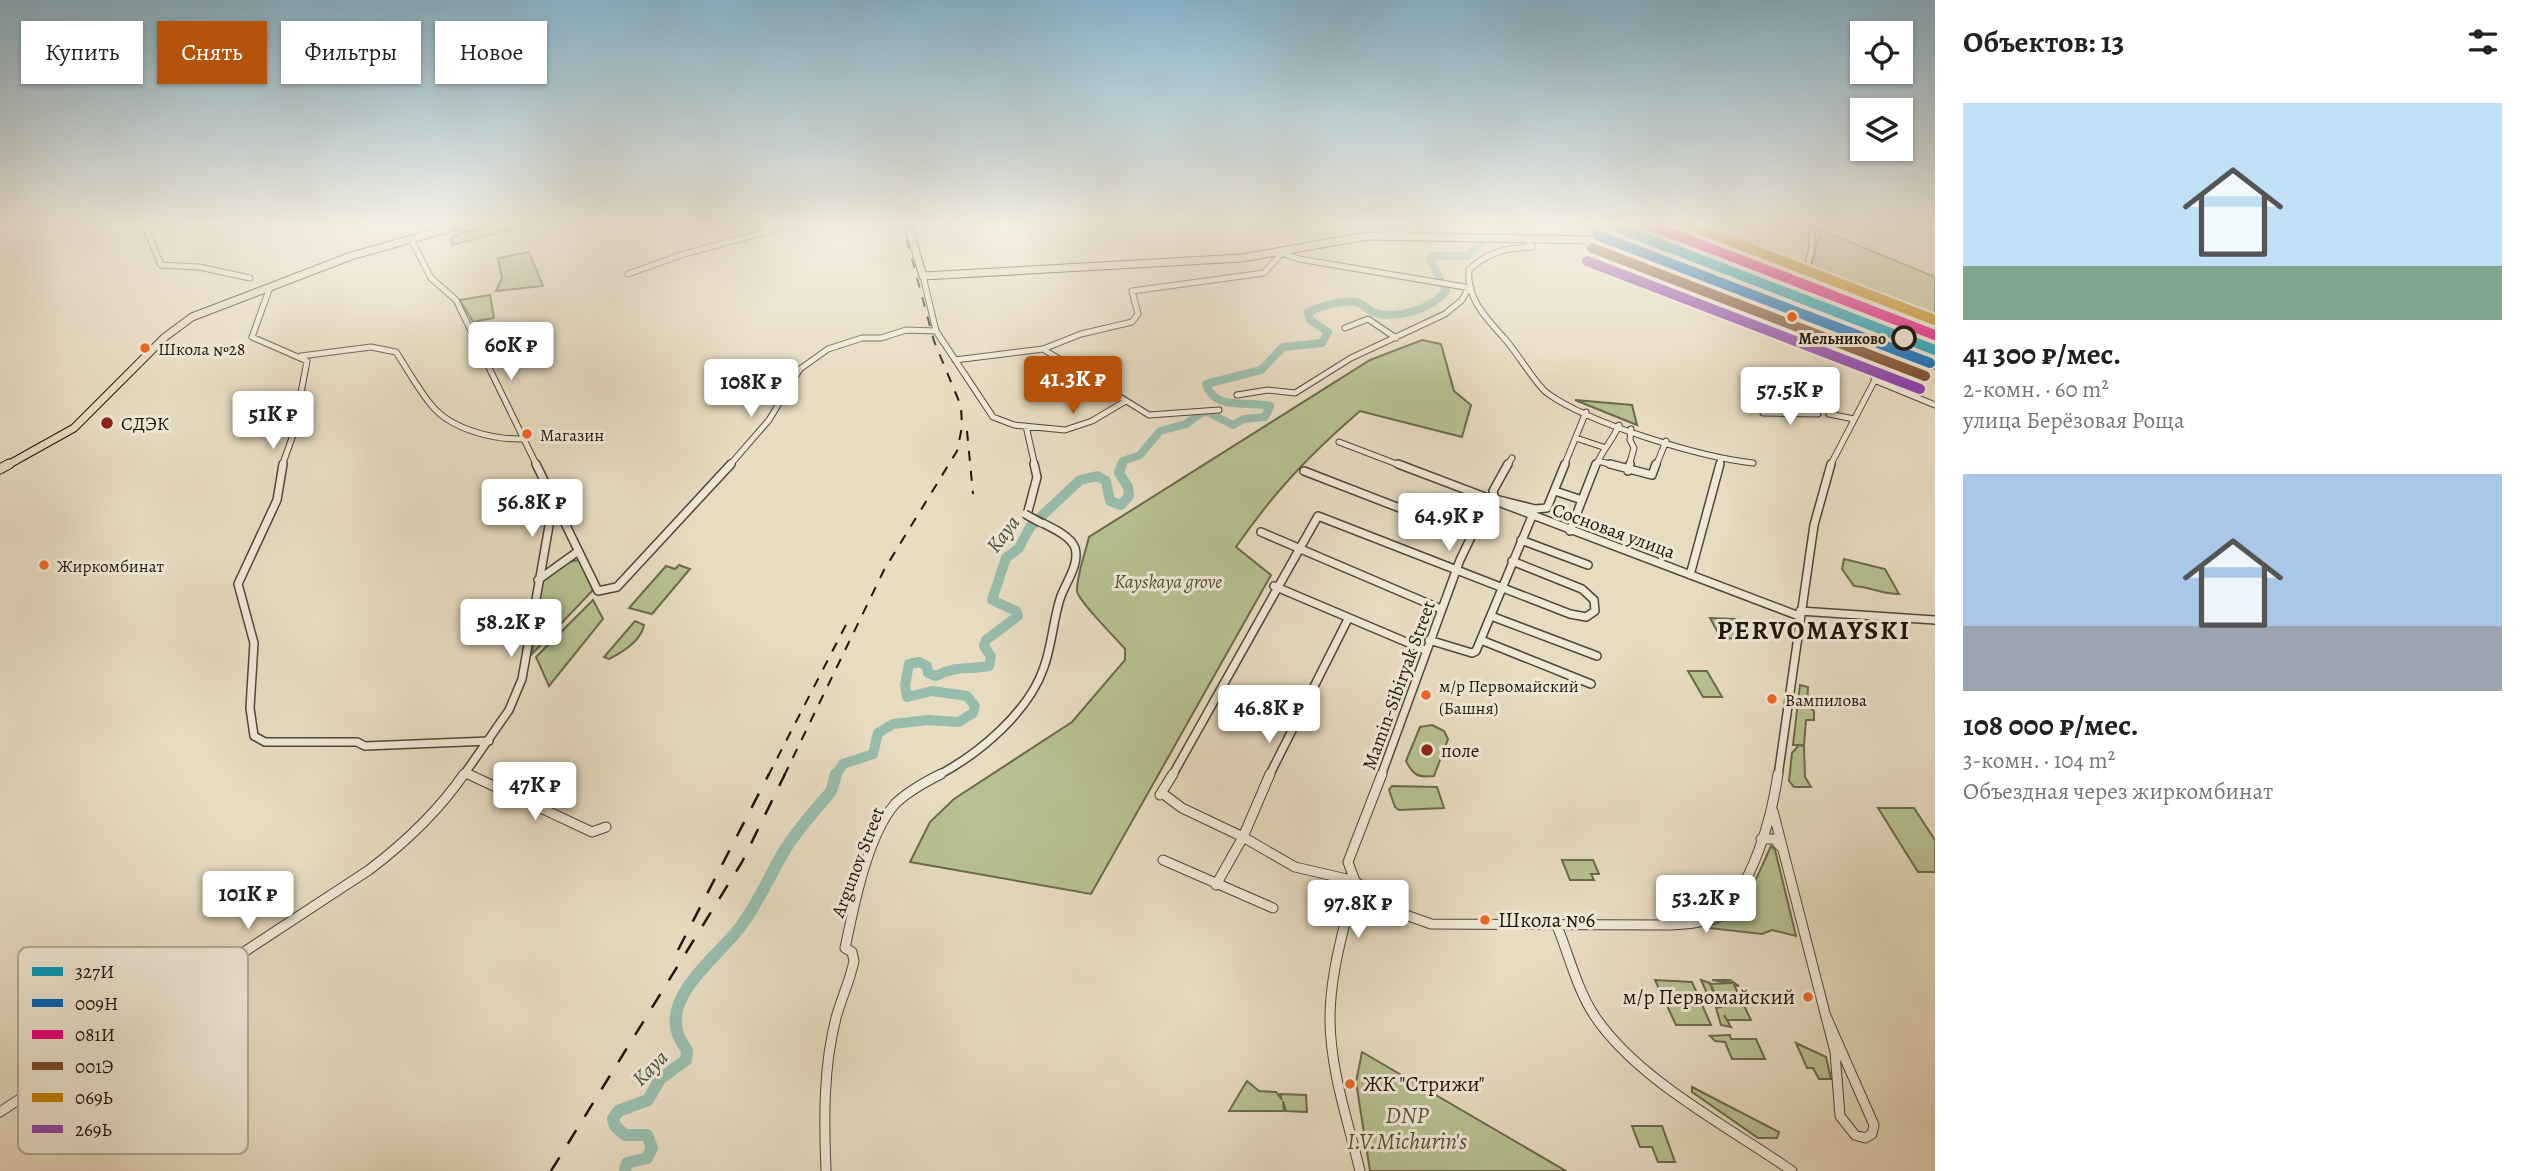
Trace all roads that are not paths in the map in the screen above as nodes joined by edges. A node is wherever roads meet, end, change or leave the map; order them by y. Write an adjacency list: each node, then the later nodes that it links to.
1 (923, 276): 15 (street)
2 (244, 277): 11 (street)
3 (297, 277): 12 (main road)
4 (430, 277): 37 (street)
5 (1237, 277): 17 (street)
6 (1403, 277): 13 (street)
7 (1468, 277): 13 (street)
8 (1706, 277): 18 (main road)
9 (1770, 277): 10 (street)
10 (1798, 277)
11 (250, 278)
12 (270, 287): 19 (street); 46 (main road)
13 (1470, 288): 16 (street); 27 (street)
14 (1345, 328): 16 (street)
15 (936, 331): 20 (street); 59 (street)
16 (1396, 338): 23 (street)
17 (1043, 349): 20 (street); 24 (street)
18 (1890, 349): 21 (main road); 22 (street)
19 (301, 356): 37 (street); 77 (street)
20 (956, 360): 33 (street)
21 (1935, 367)
22 (1874, 380): 25 (street); 31 (street)
23 (1237, 395)
24 (1124, 402): 26 (street); 33 (street)
25 (1935, 405)
26 (1219, 410)
27 (1587, 412): 32 (street); 35 (street)
28 (1763, 413): 30 (street)
29 (1833, 413): 31 (street)
30 (1818, 414)
31 (1854, 419): 68 (street)
32 (1619, 425): 34 (street); 36 (street)
33 (1026, 426): 93 (street, Argunov Street, bridge)
34 (1631, 429): 38 (street); 40 (street)
35 (1576, 438): 41 (street); 49 (street)
36 (1610, 438): 40 (street); 41 (street)
37 (524, 439): 52 (street)
38 (1666, 441): 43 (street); 48 (street)
39 (1339, 442): 50 (street, Сосновая улица)
40 (1633, 445): 48 (street)
41 (1603, 447): 44 (street)
42 (1512, 458): 50 (street, Mamin-Sibiryak Street)
43 (1721, 459): 45 (street); 63 (street)
44 (1598, 461): 48 (street); 51 (street)
45 (1753, 463)
46 (0, 469)
47 (1304, 471): 56 (street)
48 (1628, 471)
49 (1555, 491): 51 (street); 53 (street)
50 (1492, 500): 53 (street, Сосновая улица); 56 (street, Mamin-Sibiryak Street)
51 (1582, 500): 54 (street)
52 (553, 503): 59 (street); 64 (street)
53 (1533, 512): 54 (street, Сосновая улица); 57 (street)
54 (1570, 531): 63 (street, Сосновая улица)
55 (1261, 533): 58 (street)
56 (1472, 536): 62 (street, Mamin-Sibiryak Street)
57 (1521, 540): 60 (street); 61 (street)
58 (1297, 550): 62 (street); 65 (street); 67 (street)
59 (577, 552): 64 (street)
60 (1512, 561): 66 (street); 66 (street)
61 (1588, 565)
62 (1457, 571): 66 (street); 67 (street, Mamin-Sibiryak Street)
63 (1690, 575): 68 (street, Сосновая улица)
64 (537, 580): 77 (street)
65 (1274, 586): 70 (street); 81 (street)
66 (1504, 587): 69 (street)
67 (1441, 609): 72 (street, Mamin-Sibiryak Street)
68 (1800, 614): 71 (street, Сосновая улица); 79 (street)
69 (1491, 616): 73 (street); 75 (street)
70 (1348, 620): 74 (street); 81 (street)
71 (1935, 620)
72 (1429, 640): 73 (street); 74 (street, Mamin-Sibiryak Street)
73 (1481, 640): 76 (street)
74 (1425, 650): 85 (street, Mamin-Sibiryak Street)
75 (1597, 656)
76 (1591, 684)
77 (489, 741): 78 (street)
78 (466, 773): 80 (street); 89 (street)
79 (1773, 811): 82 (street); 83 (street)
80 (606, 827)
81 (1243, 837): 85 (street); 86 (street)
82 (1762, 839): 83 (street); 88 (street)
83 (1783, 850): 90 (street)
84 (1163, 860): 86 (street)
85 (1355, 881): 88 (street); 94 (street, Mamin-Sibiryak Street)
86 (1216, 885): 87 (street)
87 (1273, 908)
88 (1556, 926): 95 (street)
89 (248, 949)
90 (1826, 1016): 90 (street)
91 (18, 1100): 92 (street)
92 (0, 1112)
93 (826, 1171)
94 (1360, 1171)
95 (1792, 1171)

